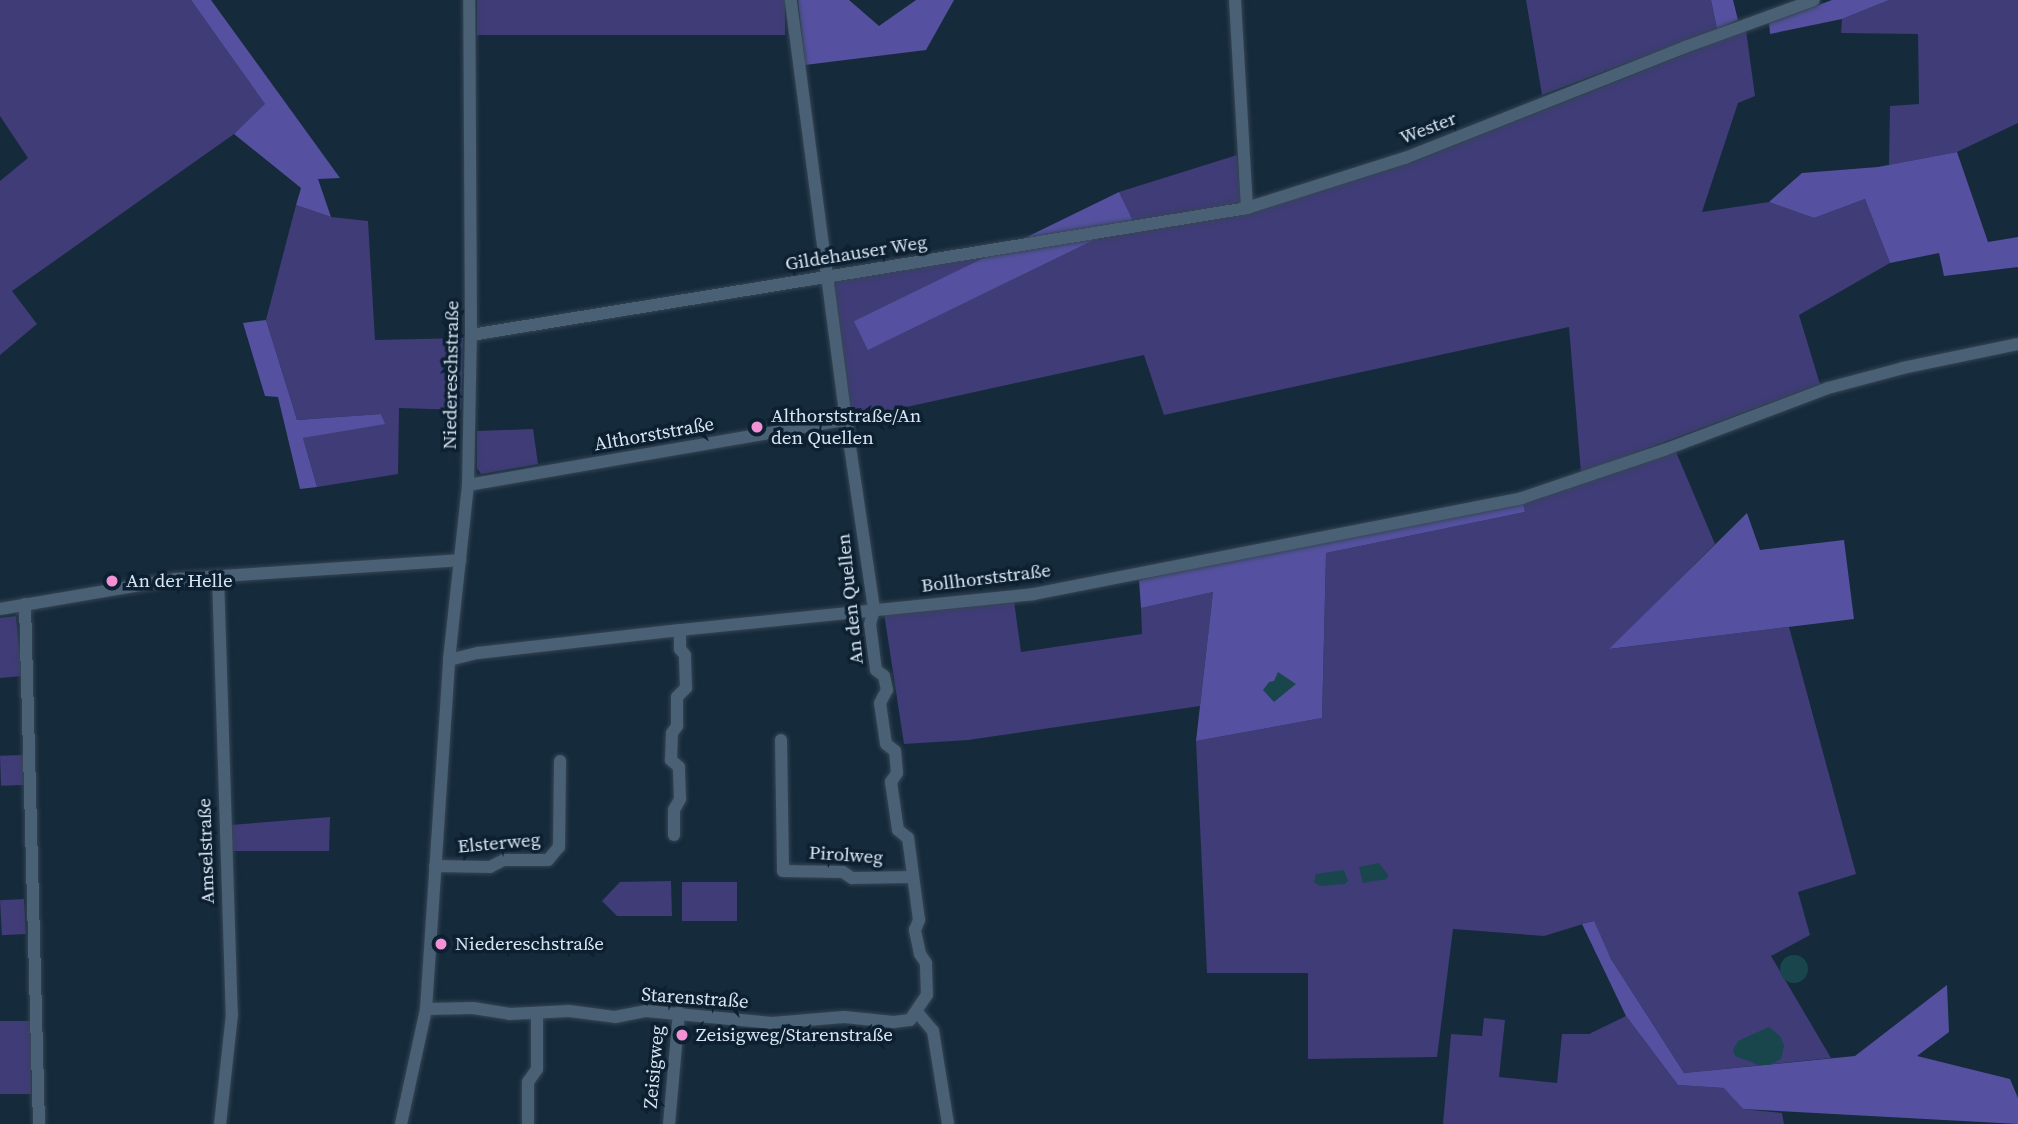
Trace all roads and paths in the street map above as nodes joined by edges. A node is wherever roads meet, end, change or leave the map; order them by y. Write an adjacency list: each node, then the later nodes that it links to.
1 (469, 0): 7 (street, Niedereschstraße)
2 (791, 0): 6 (street, An den Quellen)
3 (1236, 0): 5 (street)
4 (1814, 0): 5 (street, Wester)
5 (1247, 208): 6 (street, Gildehauser Weg)
6 (827, 277): 7 (street, Gildehauser Weg); 9 (street, An den Quellen)
7 (471, 335): 10 (street, Niedereschstraße)
8 (2018, 344): 15 (street, Bollhorststraße)
9 (845, 420): 10 (street, Althorststraße); 15 (street, An den Quellen)
10 (468, 485): 11 (street, Niedereschstraße)
11 (460, 560): 12 (street); 17 (street, Niedereschstraße)
12 (218, 576): 13 (street); 28 (street, Amselstraße)
13 (25, 604): 14 (street); 27 (street)
14 (0, 609)
15 (874, 609): 16 (street, Bollhorststraße); 22 (street, An den Quellen)
16 (680, 630): 17 (street, Bollhorststraße); 20 (street)
17 (449, 660): 21 (street, Niedereschstraße)
18 (781, 740): 22 (street, Pirolweg)
19 (560, 761): 21 (street, Elsterweg)
20 (674, 835)
21 (435, 866): 23 (street, Niedereschstraße)
22 (912, 877): 24 (street, An den Quellen)
23 (426, 1009): 25 (street, Starenstraße); 29 (street, Niedereschstraße)
24 (917, 1012): 26 (street, Starenstraße); 32 (street)
25 (537, 1013): 26 (street, Starenstraße); 30 (street)
26 (678, 1013): 31 (street, Zeisigweg)
27 (39, 1124)
28 (220, 1124)
29 (401, 1124)
30 (528, 1124)
31 (669, 1124)
32 (948, 1124)

